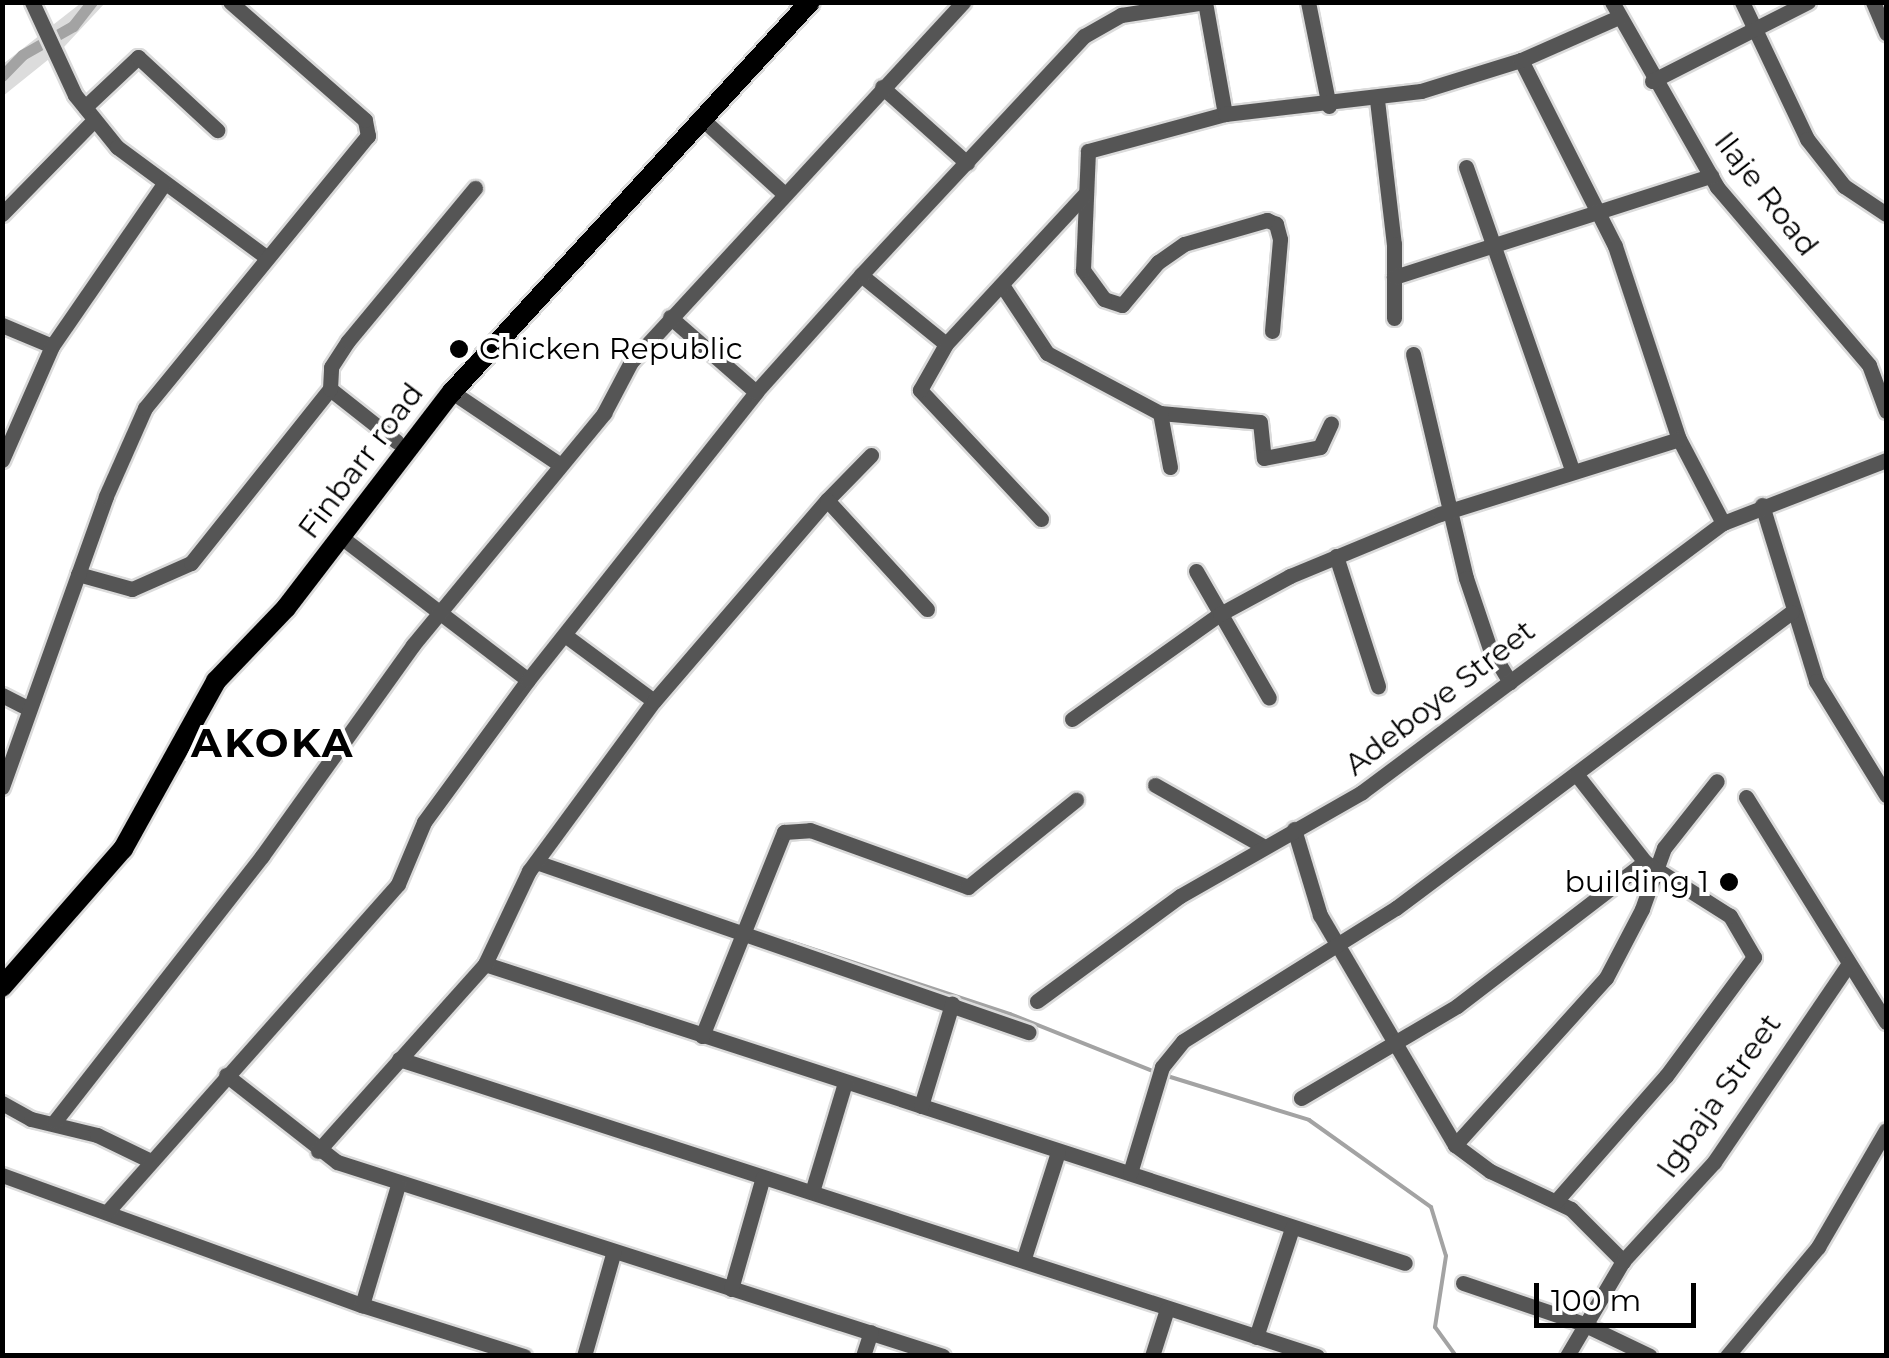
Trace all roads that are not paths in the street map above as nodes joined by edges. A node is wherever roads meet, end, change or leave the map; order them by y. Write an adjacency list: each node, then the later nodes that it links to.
1 (32, 2): 19 (street)
2 (230, 2): 34 (street)
3 (793, 2): 40 (main road, Finbarr road)
4 (810, 2): 21 (main road, Finbarr road)
5 (963, 2): 16 (street)
6 (1205, 2): 20 (street); 23 (street)
7 (1308, 2): 18 (street)
8 (1742, 2): 12 (street)
9 (1808, 2): 12 (street)
10 (1873, 2): 13 (street)
11 (1616, 10): 14 (street); 15 (street, Ilaje Road)
12 (1754, 26): 15 (street); 32 (street)
13 (1886, 34)
14 (1521, 60): 17 (street); 31 (street)
15 (1652, 81): 25 (street, Ilaje Road)
16 (882, 86): 23 (street); 28 (street)
17 (1377, 100): 18 (street); 36 (street)
18 (1329, 106): 20 (street)
19 (89, 114): 22 (street); 26 (street); 30 (street)
20 (1226, 114): 29 (street)
21 (700, 116): 28 (street); 40 (main road, Finbarr road)
22 (217, 130)
23 (967, 163): 35 (street)
24 (1466, 168): 33 (street)
25 (1710, 176): 31 (street); 47 (street, Ilaje Road)
26 (162, 185): 34 (street); 44 (street)
27 (475, 188): 48 (street)
28 (782, 192): 38 (street)
29 (1084, 195): 37 (street); 42 (street)
30 (2, 214)
31 (1600, 214): 33 (street); 54 (street)
32 (1886, 214)
33 (1494, 250): 36 (street); 61 (street)
34 (265, 256): 70 (street)
35 (861, 275): 43 (street); 50 (street)
36 (1394, 277): 39 (street)
37 (1004, 288): 43 (street); 52 (street)
38 (670, 317): 50 (street); 59 (street)
39 (1394, 318)
40 (505, 321): 49 (main road, Finbarr road); 55 (main road, Finbarr road)
41 (2, 325): 44 (street)
42 (1272, 330)
43 (946, 344): 65 (street)
44 (52, 346): 57 (street)
45 (1413, 354): 64 (street)
46 (1886, 360): 47 (street)
47 (1869, 365): 51 (street, Ilaje Road)
48 (330, 389): 55 (street); 70 (street)
49 (452, 392): 59 (street); 67 (main road, Finbarr road)
50 (756, 392): 75 (street)
51 (1886, 411)
52 (1160, 413): 53 (street); 60 (street)
53 (1331, 423)
54 (1679, 440): 61 (street); 66 (street)
55 (397, 442): 99 (main road, Finbarr road)
56 (871, 454): 62 (street)
57 (2, 460)
58 (1886, 460): 63 (street, Adeboye Street)
59 (559, 464): 72 (street)
60 (1170, 467)
61 (1573, 472): 64 (street)
62 (827, 500): 71 (street); 81 (street)
63 (1762, 505): 66 (street, Adeboye Street); 73 (street)
64 (1448, 511): 68 (street); 77 (street)
65 (1041, 519)
66 (1723, 523): 77 (street, Adeboye Street)
67 (341, 537): 72 (street); 100 (main road, Finbarr road)
68 (1336, 556): 74 (street); 78 (street)
69 (1196, 572): 74 (street)
70 (78, 574): 82 (street)
71 (928, 609)
72 (440, 612): 76 (street); 113 (street)
73 (1792, 612): 84 (street); 88 (street)
74 (1220, 614): 80 (street); 83 (street)
75 (566, 636): 76 (street); 81 (street)
76 (528, 680): 108 (street)
77 (1510, 682): 91 (street, Adeboye Street)
78 (1378, 686)
79 (2, 696): 82 (street)
80 (1269, 698)
81 (654, 701): 93 (street)
82 (27, 708): 87 (street)
83 (1072, 719)
84 (1576, 774): 94 (street); 96 (street)
85 (1717, 781): 94 (street)
86 (1155, 785): 92 (street)
87 (2, 788)
88 (1886, 795)
89 (1746, 797): 98 (street)
90 (1076, 800): 95 (street)
91 (1294, 829): 92 (street, Adeboye Street); 96 (street)
92 (1260, 844): 101 (street, Adeboye Street)
93 (536, 862): 95 (street); 97 (street)
94 (1650, 866): 106 (street); 115 (street); 124 (street)
95 (743, 929): 102 (street); 105 (street)
96 (1336, 942): 106 (street); 119 (street)
97 (485, 964): 105 (street); 107 (street)
98 (1848, 965): 103 (street); 129 (street, Igbaja Street)
99 (2, 969)
100 (2, 988)
101 (1037, 1002)
102 (952, 1004): 104 (street); 112 (street)
103 (1886, 1022)
104 (1028, 1032)
105 (702, 1036): 109 (street)
106 (1391, 1044): 110 (street); 115 (street)
107 (398, 1058): 116 (street); 121 (street)
108 (226, 1076): 116 (street); 118 (street)
109 (845, 1083): 112 (street); 123 (street)
110 (1301, 1098)
111 (2, 1103): 113 (street)
112 (922, 1106): 117 (street)
113 (55, 1121): 118 (street)
114 (1886, 1130): 146 (street)
115 (1455, 1144): 124 (street)
116 (318, 1150): 122 (street)
117 (1058, 1152): 119 (street); 128 (street)
118 (149, 1160): 125 (street)
119 (1130, 1174): 126 (street)
120 (2, 1175): 125 (street)
121 (763, 1178): 123 (street); 132 (street)
122 (398, 1184): 127 (street); 133 (street)
123 (812, 1192): 128 (street)
124 (1556, 1201): 129 (street)
125 (108, 1212): 133 (street)
126 (1292, 1228): 130 (street); 137 (street)
127 (614, 1252): 132 (street); 139 (street)
128 (1024, 1258): 134 (street)
129 (1623, 1261): 135 (street, Igbaja Street)
130 (1405, 1263)
131 (1464, 1283): 135 (street)
132 (730, 1289): 136 (street)
133 (362, 1305): 138 (street)
134 (1167, 1309): 137 (street); 142 (street)
135 (1581, 1322): 144 (street, Igbaja Street); 145 (street)
136 (870, 1332): 140 (street); 141 (street)
137 (1256, 1336): 143 (street)
138 (524, 1356)
139 (584, 1356)
140 (863, 1356)
141 (943, 1356)
142 (1152, 1356)
143 (1317, 1356)
144 (1567, 1356)
145 (1650, 1356)
146 (1727, 1356)

